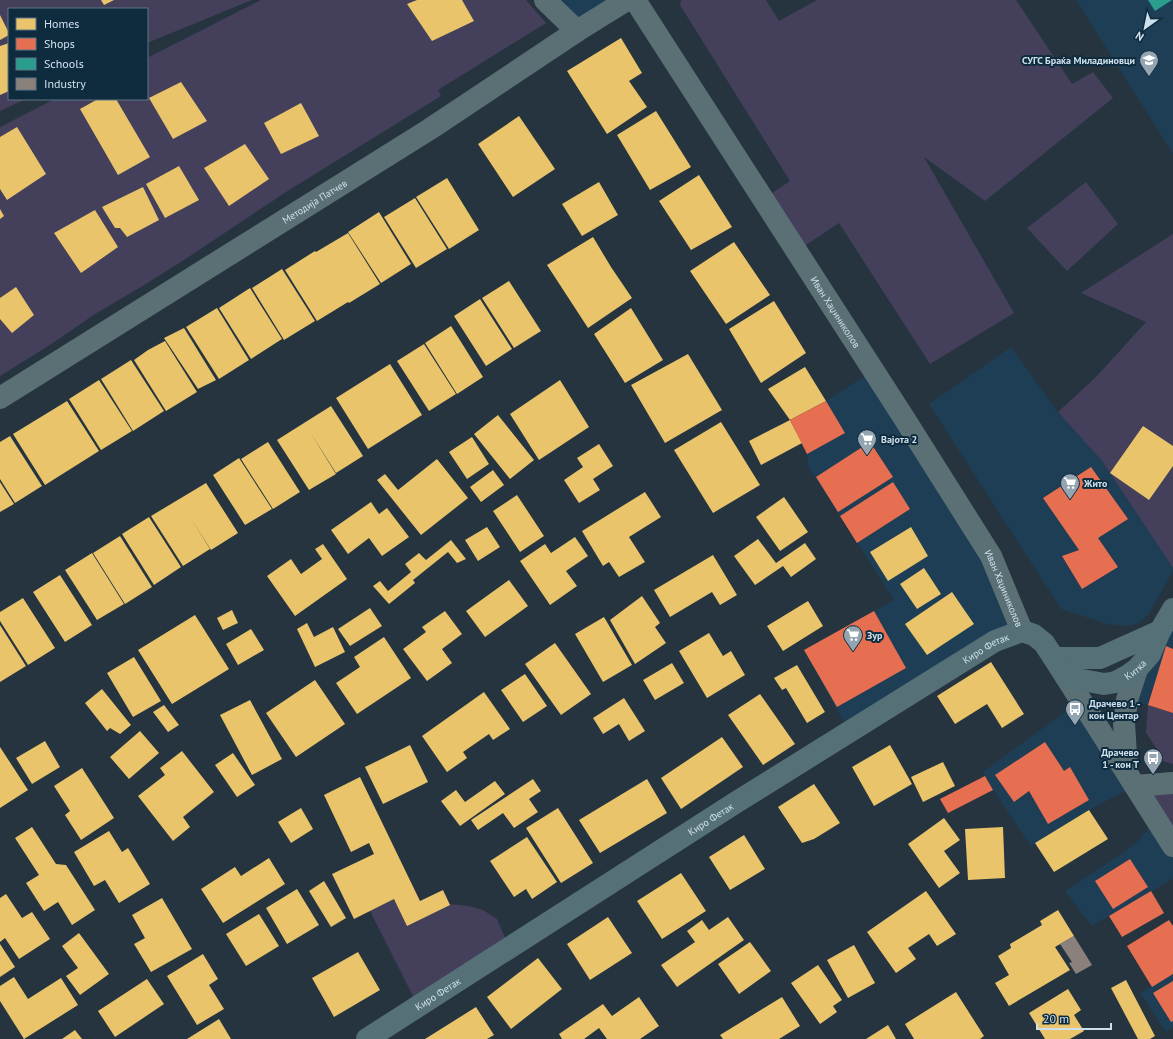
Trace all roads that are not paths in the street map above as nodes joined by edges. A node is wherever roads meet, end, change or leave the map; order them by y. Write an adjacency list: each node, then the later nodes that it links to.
1 (545, 0): 4 (street)
2 (627, 0): 4 (street, Методија Патчев)
3 (635, 0): 7 (street, Иван Хаџиниколов)
4 (577, 31): 5 (street, Методија Патчев)
5 (0, 398)
6 (1173, 609): 8 (main road, Китка)
7 (1022, 631): 9 (main road, Киро Фетак); 15 (main road, Киро Фетак)
8 (1160, 631): 9 (main road); 10 (main road, Китка)
9 (1054, 658): 11 (main road)
10 (1138, 669): 11 (main road, Китка); 12 (street)
11 (1066, 677): 12 (street)
12 (1131, 780): 13 (street); 14 (street)
13 (1173, 783)
14 (1173, 846)
15 (367, 1039)

